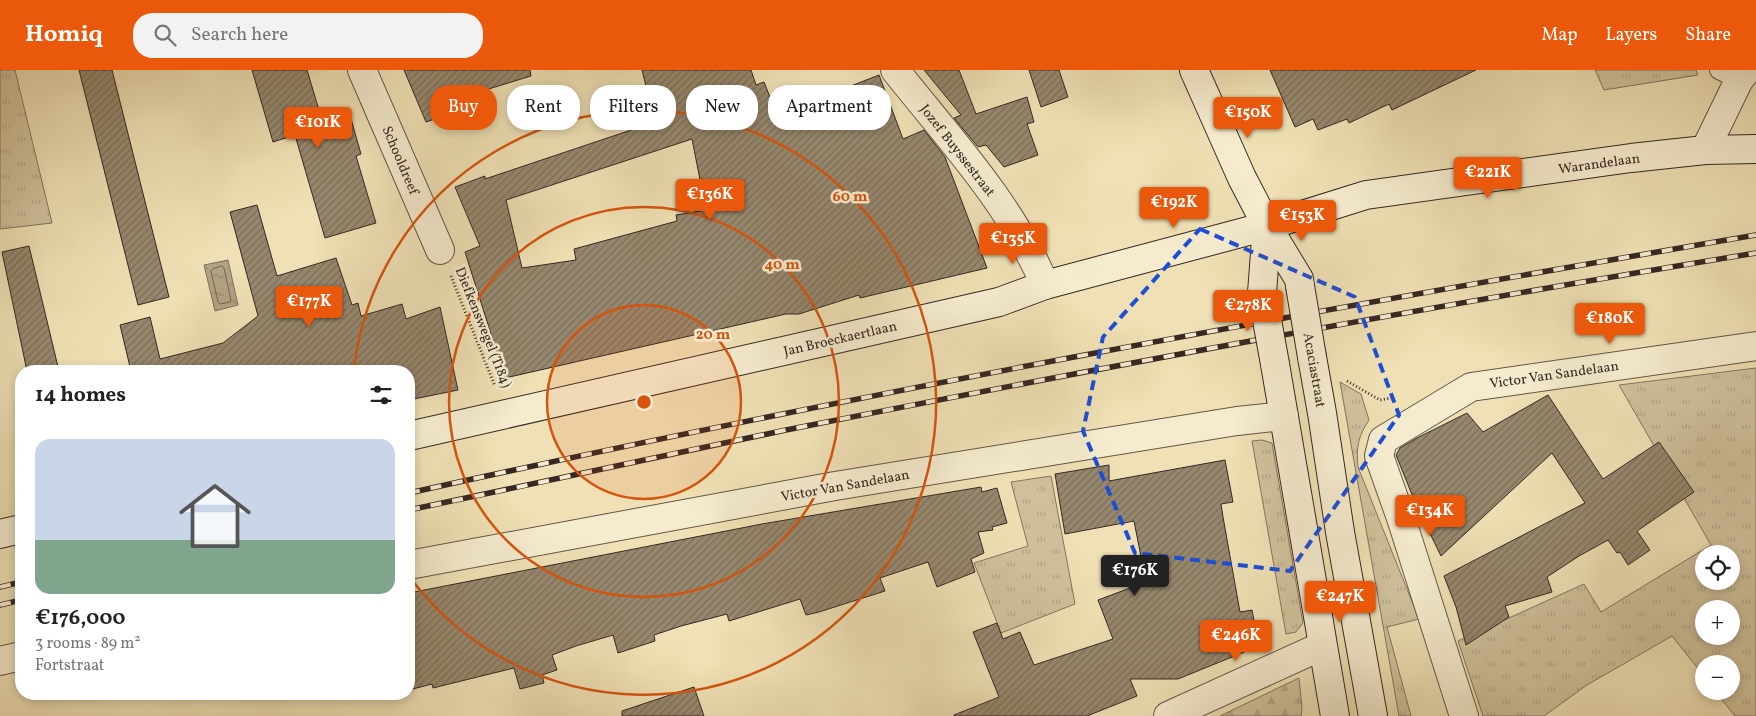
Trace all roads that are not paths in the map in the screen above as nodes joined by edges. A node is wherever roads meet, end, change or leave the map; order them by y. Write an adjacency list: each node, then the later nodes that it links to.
1 (362, 70): 8 (main road, Schooldreef)
2 (895, 70): 9 (main road, Jozef Buyssestraat)
3 (1194, 70): 7 (main road, Acaciastraat)
4 (1735, 73): 6 (main road)
5 (1756, 149): 6 (main road, Warandelaan)
6 (1705, 150): 7 (main road, Warandelaan)
7 (1268, 226): 9 (main road, Jan Broeckaertlaan); 11 (main road, bridge); 16 (main road, Acaciastraat, bridge)
8 (440, 250)
9 (1045, 285): 12 (main road, Jan Broeckaertlaan)
10 (1756, 346): 23 (main road, Victor Van Sandelaan)
11 (1284, 416): 15 (main road, Victor Van Sandelaan); 17 (main road)
12 (415, 435)
13 (15, 530): 14 (main road)
14 (0, 534)
15 (415, 564)
16 (1361, 643): 17 (main road); 22 (main road, Acaciastraat)
17 (1322, 646): 20 (main road); 21 (main road)
18 (15, 657): 19 (main road)
19 (0, 661)
20 (1168, 716)
21 (1335, 716)
22 (1373, 716)
23 (1464, 716)

